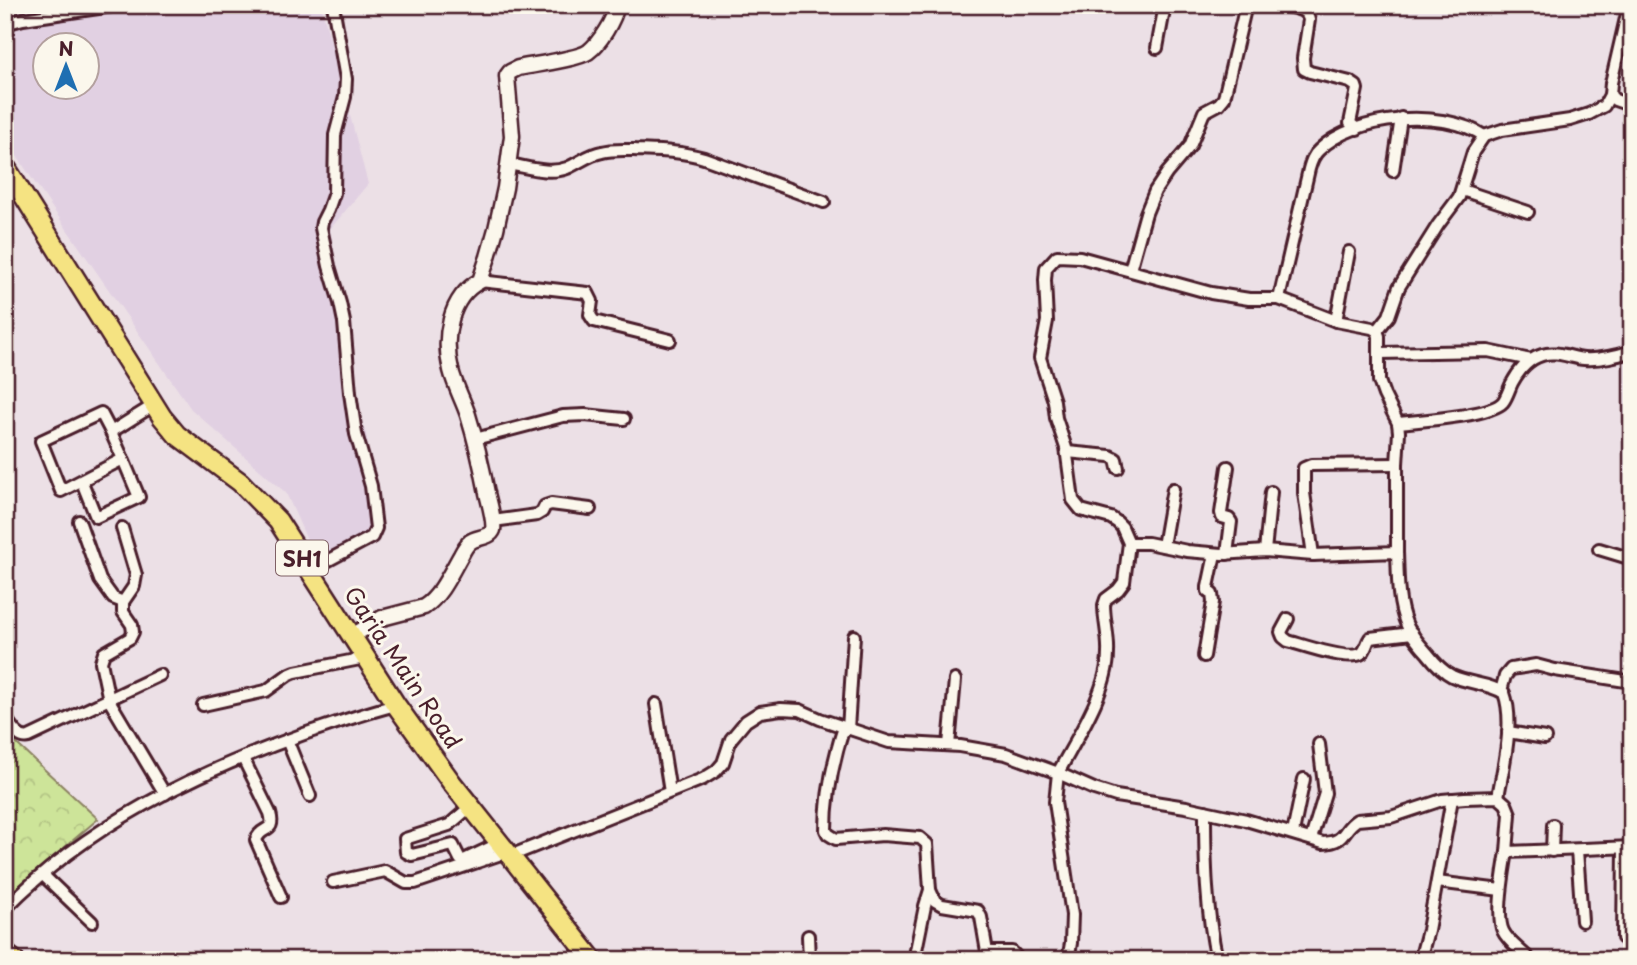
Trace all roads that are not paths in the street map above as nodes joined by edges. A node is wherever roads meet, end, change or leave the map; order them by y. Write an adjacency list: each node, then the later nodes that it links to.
1 (119, 5): 8 (street)
2 (333, 5): 56 (street)
3 (617, 5): 15 (street)
4 (1165, 5): 9 (street)
5 (1246, 5): 22 (street)
6 (1282, 5): 13 (street)
7 (1629, 5): 10 (street)
8 (5, 24)
9 (1157, 48)
10 (1610, 94): 11 (street); 14 (street)
11 (1632, 106)
12 (1401, 118): 13 (street); 14 (street); 17 (street)
13 (1357, 129): 24 (street)
14 (1484, 136): 18 (street)
15 (508, 164): 19 (street); 23 (street)
16 (5, 166): 31 (main road, Garia Main Road / SH1)
17 (1393, 171)
18 (1462, 190): 20 (street); 26 (street)
19 (824, 201)
20 (1528, 212)
21 (1349, 252): 25 (street)
22 (1130, 270): 24 (street); 36 (street)
23 (480, 281): 27 (street); 35 (street)
24 (1279, 299): 25 (street)
25 (1336, 321): 26 (street)
26 (1377, 331): 29 (street)
27 (670, 340)
28 (1632, 351): 30 (street)
29 (1379, 353): 30 (street); 33 (street)
30 (1531, 360): 33 (street)
31 (153, 405): 34 (street); 56 (main road, Garia Main Road / SH1)
32 (624, 419): 35 (street)
33 (1398, 423): 38 (street)
34 (111, 432): 37 (street); 41 (street)
35 (475, 439): 46 (street)
36 (1067, 452): 40 (street); 48 (street)
37 (123, 459): 41 (street); 41 (street)
38 (1397, 464): 52 (street); 54 (street)
39 (1228, 467): 53 (street)
40 (1118, 468)
41 (82, 482)
42 (1172, 489): 49 (street)
43 (1271, 492): 51 (street)
44 (590, 509): 46 (street)
45 (79, 521): 57 (street)
46 (492, 521): 60 (street)
47 (122, 528): 57 (street)
48 (1129, 543): 49 (street); 80 (street)
49 (1163, 546): 53 (street)
50 (1599, 549): 55 (street)
51 (1265, 551): 53 (street); 54 (street)
52 (1397, 552): 54 (street); 59 (street)
53 (1221, 554): 62 (street)
54 (1313, 555)
55 (1632, 558)
56 (310, 570): 60 (main road, Garia Main Road / SH1)
57 (123, 602): 68 (street)
58 (1288, 619): 59 (street)
59 (1412, 633): 67 (street)
60 (352, 636): 63 (main road, Garia Main Road / SH1)
61 (854, 636): 73 (street)
62 (1204, 656)
63 (365, 658): 70 (street); 71 (main road, Garia Main Road / SH1)
64 (160, 676): 68 (street)
65 (954, 680): 78 (street)
66 (1632, 682): 67 (street)
67 (1501, 691): 74 (street)
68 (109, 700): 72 (street); 83 (street)
69 (656, 704): 82 (street)
70 (203, 705)
71 (396, 705): 76 (street); 87 (main road, Garia Main Road / SH1)
72 (5, 718)
73 (846, 728): 78 (street); 82 (street); 100 (street)
74 (1508, 732): 75 (street); 85 (street)
75 (1545, 738)
76 (287, 740): 79 (street); 84 (street)
77 (1319, 744): 91 (street)
78 (949, 745): 80 (street)
79 (243, 758): 83 (street); 102 (street)
80 (1058, 773): 88 (street); 115 (street)
81 (1304, 779): 90 (street)
82 (670, 792): 93 (street)
83 (165, 794): 97 (street)
84 (310, 796)
85 (1498, 797): 86 (street); 96 (street)
86 (1452, 799): 91 (street); 99 (street)
87 (471, 806): 93 (main road, Garia Main Road / SH1); 93 (street)
88 (1205, 811): 90 (street); 116 (street)
89 (1553, 825): 95 (street)
90 (1293, 833): 91 (street)
91 (1311, 839)
92 (1628, 847): 94 (street); 104 (street)
93 (506, 850): 98 (street); 111 (main road, Garia Main Road / SH1)
94 (1577, 850): 95 (street); 105 (street)
95 (1552, 851): 96 (street)
96 (1507, 852): 101 (street)
97 (43, 875): 103 (street); 106 (street)
98 (333, 882)
99 (1437, 882): 101 (street); 117 (street)
100 (930, 890): 113 (street); 114 (street)
101 (1501, 890): 118 (street)
102 (281, 897)
103 (5, 909)
104 (1628, 910): 108 (street)
105 (1582, 920)
106 (92, 922)
107 (808, 936): 112 (street)
108 (1623, 938)
109 (5, 953): 110 (main road)
110 (14, 960)
111 (593, 960)
112 (809, 960)
113 (914, 960)
114 (1019, 960)
115 (1068, 960)
116 (1217, 960)
117 (1420, 960)
118 (1530, 960)

